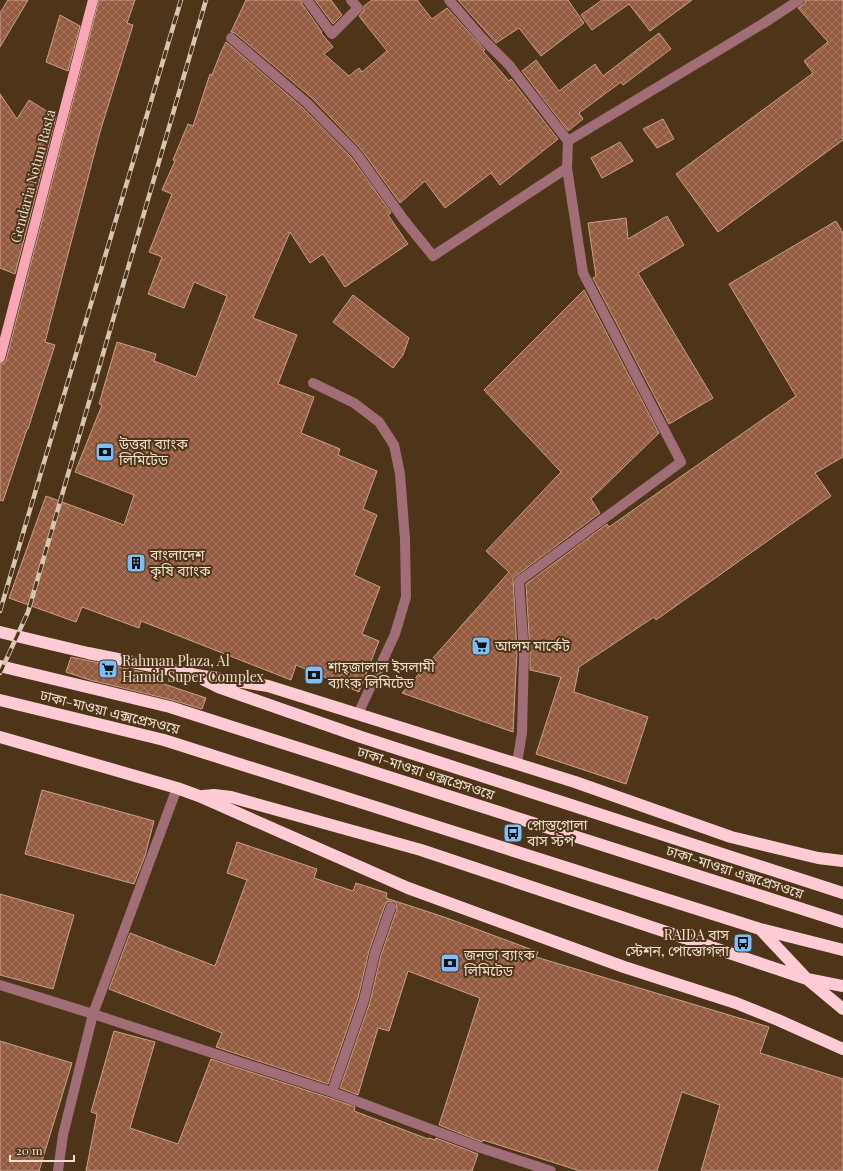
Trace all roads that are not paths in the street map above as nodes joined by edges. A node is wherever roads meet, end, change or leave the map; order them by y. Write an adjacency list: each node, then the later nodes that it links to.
1 (93, 0): 9 (main road, Gendaria Notun Rasta)
2 (307, 0): 3 (street)
3 (351, 0)
4 (449, 0): 7 (street)
5 (799, 0): 7 (street)
6 (231, 38): 8 (street)
7 (568, 142): 8 (street)
8 (567, 168): 17 (street)
9 (0, 358)
10 (313, 383): 15 (street)
11 (0, 632): 13 (highway)
12 (0, 666): 23 (highway, ঢাকা-মাওয়া এক্সপ্রেসওয়ে)
13 (196, 676): 15 (highway); 21 (highway)
14 (0, 700): 24 (highway, ঢাকা-মাওয়া এক্সপ্রেসওয়ে)
15 (358, 714): 17 (highway)
16 (0, 736): 18 (highway)
17 (516, 763): 20 (highway)
18 (177, 788): 19 (highway); 30 (street)
19 (199, 796): 26 (highway); 31 (highway)
20 (843, 861)
21 (843, 893)
22 (390, 907): 32 (street)
23 (842, 921)
24 (760, 929): 25 (highway, ঢাকা-মাওয়া এক্সপ্রেসওয়ে); 26 (highway)
25 (843, 950)
26 (807, 978): 28 (highway); 29 (highway)
27 (0, 985): 30 (street)
28 (843, 986)
29 (843, 1009)
30 (93, 1014): 32 (street); 33 (street)
31 (843, 1049)
32 (332, 1092): 34 (street)
33 (58, 1171)
34 (551, 1171)

